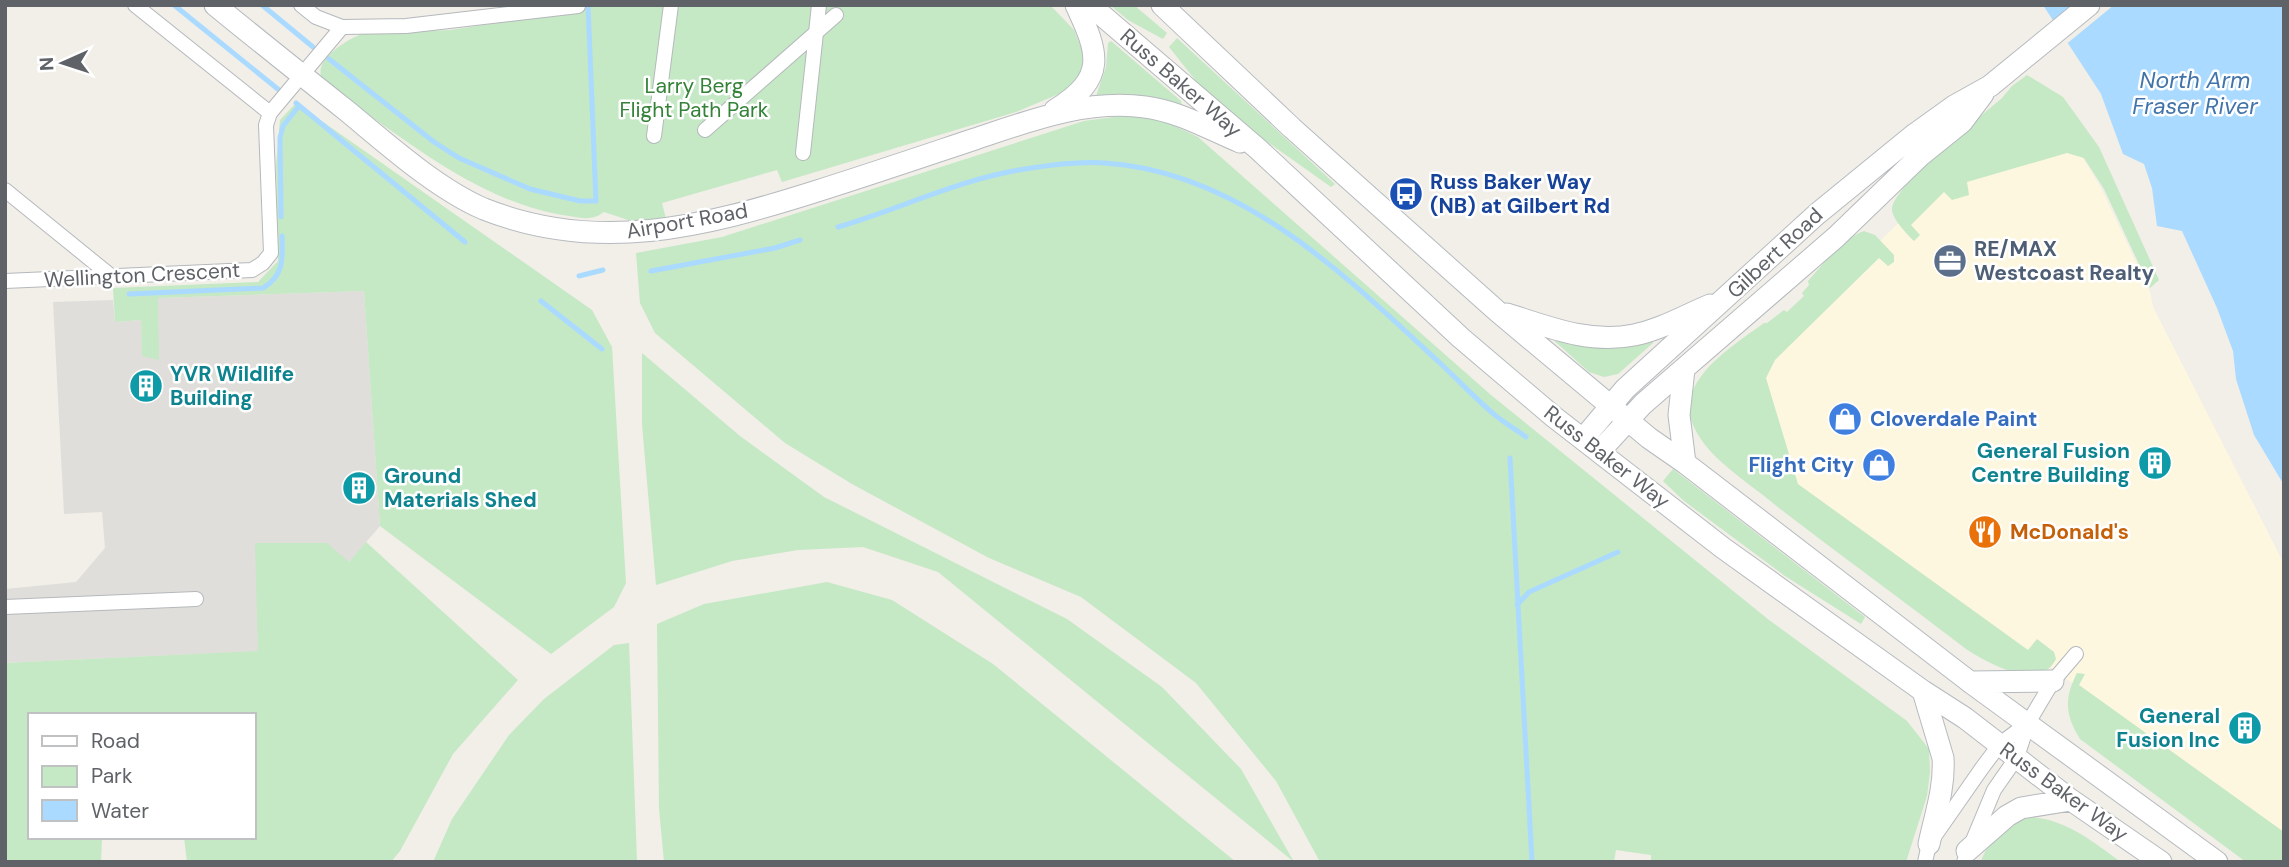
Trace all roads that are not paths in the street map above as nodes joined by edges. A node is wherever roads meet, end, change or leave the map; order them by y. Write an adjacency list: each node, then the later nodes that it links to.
1 (135, 5): 16 (street)
2 (215, 5): 14 (main road, Airport Road)
3 (301, 5): 12 (street)
4 (671, 5): 19 (street)
5 (818, 5): 13 (street)
6 (1076, 5): 17 (main road)
7 (1090, 5): 20 (main road, Russ Baker Way)
8 (1162, 5): 26 (main road, Russ Baker Way)
9 (2090, 5): 15 (main road)
10 (578, 6): 12 (street)
11 (836, 15): 13 (street)
12 (342, 27): 14 (street)
13 (816, 33): 18 (street); 21 (street)
14 (301, 75): 16 (street); 17 (main road, Airport Road)
15 (1994, 84): 25 (main road, Gilbert Road); 27 (main road, Gilbert Road)
16 (270, 113): 23 (street, Wellington Crescent)
17 (1048, 115): 20 (main road)
18 (705, 130)
19 (654, 136)
20 (1258, 149): 29 (main road, Russ Baker Way)
21 (803, 153)
22 (5, 190): 23 (street)
23 (111, 275): 24 (street, Wellington Crescent)
24 (5, 281)
25 (1728, 297): 26 (main road); 28 (main road, Gilbert Road)
26 (1497, 311): 28 (main road, Russ Baker Way)
27 (1684, 369): 28 (main road, Gilbert Road); 30 (main road)
28 (1619, 413): 29 (main road, Gilbert Road); 30 (main road, Russ Baker Way)
29 (1591, 446): 36 (main road, Russ Baker Way)
30 (1685, 463): 35 (main road, Russ Baker Way)
31 (197, 599): 32 (street)
32 (5, 607)
33 (2076, 654): 34 (street)
34 (2053, 681): 35 (main road); 37 (street)
35 (1970, 682): 37 (main road, Russ Baker Way)
36 (1923, 691): 38 (main road, Russ Baker Way); 41 (main road)
37 (2028, 723): 38 (street); 39 (street); 44 (main road, Russ Baker Way)
38 (2000, 744): 39 (main road, Russ Baker Way); 41 (street)
39 (2017, 757): 40 (main road, Russ Baker Way); 42 (street)
40 (2071, 800): 42 (main road); 43 (main road, Russ Baker Way)
41 (1927, 853)
42 (1965, 856)
43 (2161, 862)
44 (2217, 862)

